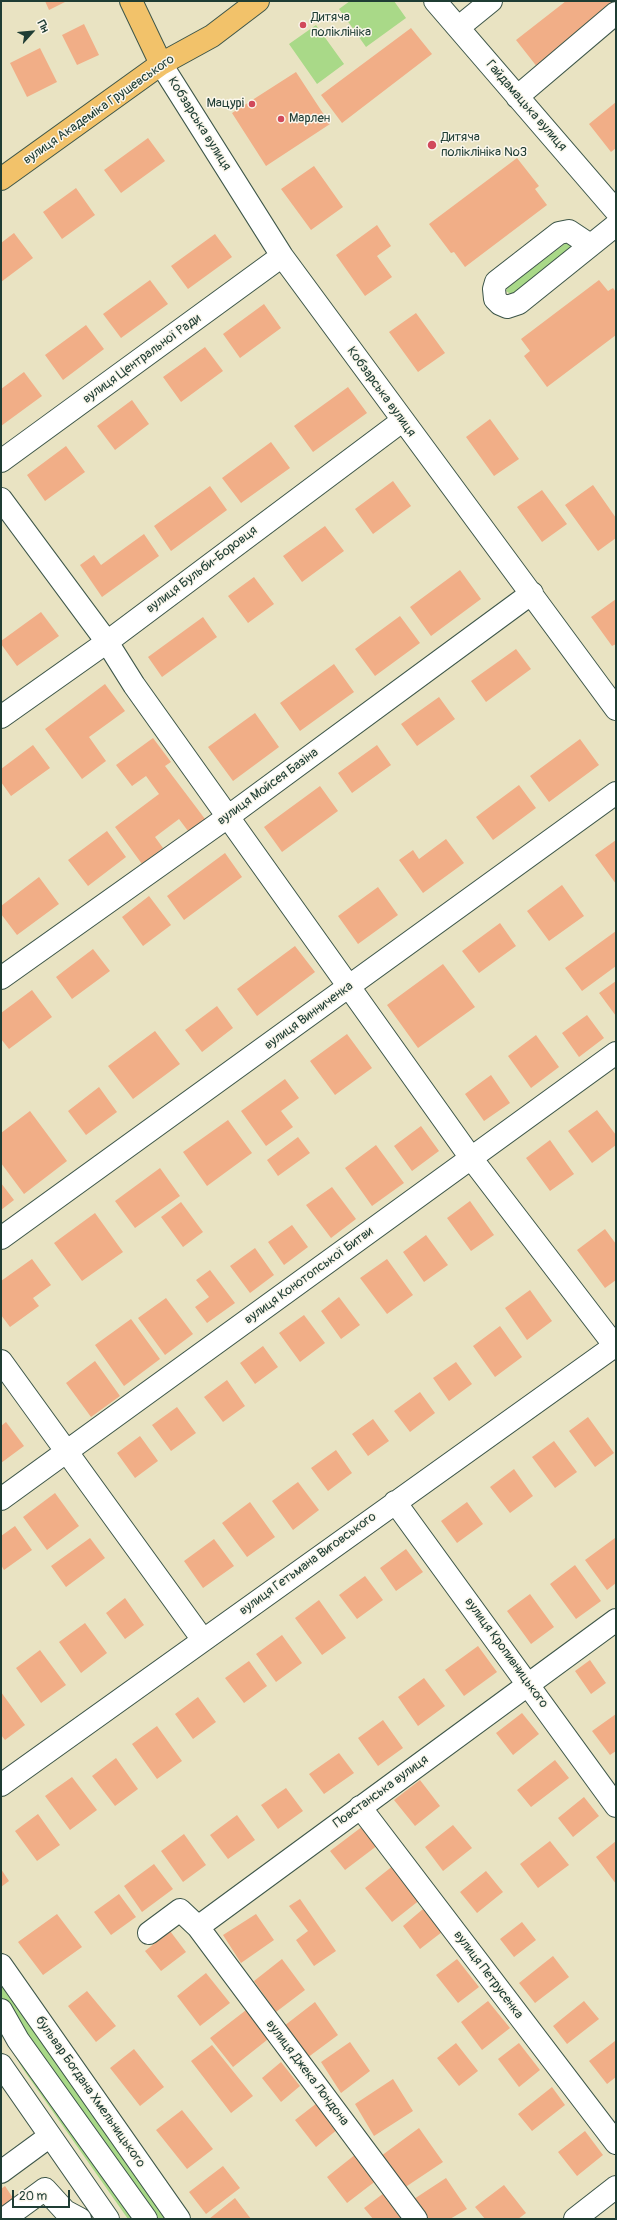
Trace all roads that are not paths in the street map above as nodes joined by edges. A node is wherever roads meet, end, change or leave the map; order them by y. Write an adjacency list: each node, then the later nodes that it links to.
1 (131, 1): 7 (main road)
2 (258, 1): 7 (main road, вулиця Академіка Грушевського)
3 (435, 1): 6 (street, Гайдамацька вулиця)
4 (491, 1): 6 (street)
5 (616, 14): 8 (street)
6 (459, 26): 8 (street, Гайдамацька вулиця)
7 (161, 64): 9 (main road, вулиця Академіка Грушевського); 13 (street, Кобзарська вулиця)
8 (517, 97): 10 (street, Гайдамацька вулиця)
9 (1, 179)
10 (612, 197)
11 (616, 225): 12 (street)
12 (590, 245)
13 (282, 256): 14 (street, Кобзарська вулиця); 15 (street, вулиця Центральної Ради)
14 (402, 421): 17 (street, Кобзарська вулиця); 18 (street, вулиця Бульби-Боровця)
15 (1, 461)
16 (1, 498): 18 (street)
17 (532, 593): 19 (street, Кобзарська вулиця); 22 (street, вулиця Мойсея Базіна)
18 (107, 642): 20 (street, вулиця Бульби-Боровця); 22 (street)
19 (616, 710)
20 (1, 717)
21 (616, 793): 24 (street, вулиця Винниченка)
22 (229, 816): 23 (street, вулиця Мойсея Базіна); 24 (street)
23 (1, 978)
24 (349, 988): 26 (street); 27 (street, вулиця Винниченка)
25 (616, 1053): 26 (street, вулиця Конотопської Битви)
26 (471, 1158): 28 (street); 30 (street, вулиця Конотопської Битви)
27 (1, 1238)
28 (615, 1346): 32 (street, вулиця Гетьмана Виговського)
29 (1, 1360): 30 (street)
30 (67, 1452): 31 (street, вулиця Конотопської Битви); 34 (street)
31 (1, 1500)
32 (395, 1502): 34 (street, вулиця Гетьмана Виговського); 35 (street, вулиця Кропивницького)
33 (616, 1620): 35 (street, Повстанська вулиця)
34 (203, 1640): 36 (street, вулиця Гетьмана Виговського)
35 (529, 1683): 37 (street, вулиця Кропивницького); 38 (street, Повстанська вулиця)
36 (1, 1785)
37 (616, 1806)
38 (360, 1807): 39 (street, Повстанська вулиця); 48 (street, вулиця Петрусенка)
39 (198, 1927): 40 (street); 56 (street, вулиця Джека Лондона)
40 (149, 1933)
41 (1, 1965): 44 (street, бульвар Богдана Хмельницького)
42 (1, 2010): 45 (street)
43 (1, 2067): 46 (street)
44 (72, 2067): 45 (street); 55 (street, бульвар Богдана Хмельницького)
45 (49, 2084): 46 (street); 54 (street)
46 (26, 2101): 47 (street)
47 (50, 2136): 49 (street); 51 (street)
48 (616, 2143)
49 (1, 2172)
50 (616, 2187): 57 (street)
51 (97, 2215)
52 (4, 2219): 53 (street)
53 (80, 2219)
54 (146, 2219)
55 (179, 2219)
56 (416, 2219)
57 (575, 2219)

